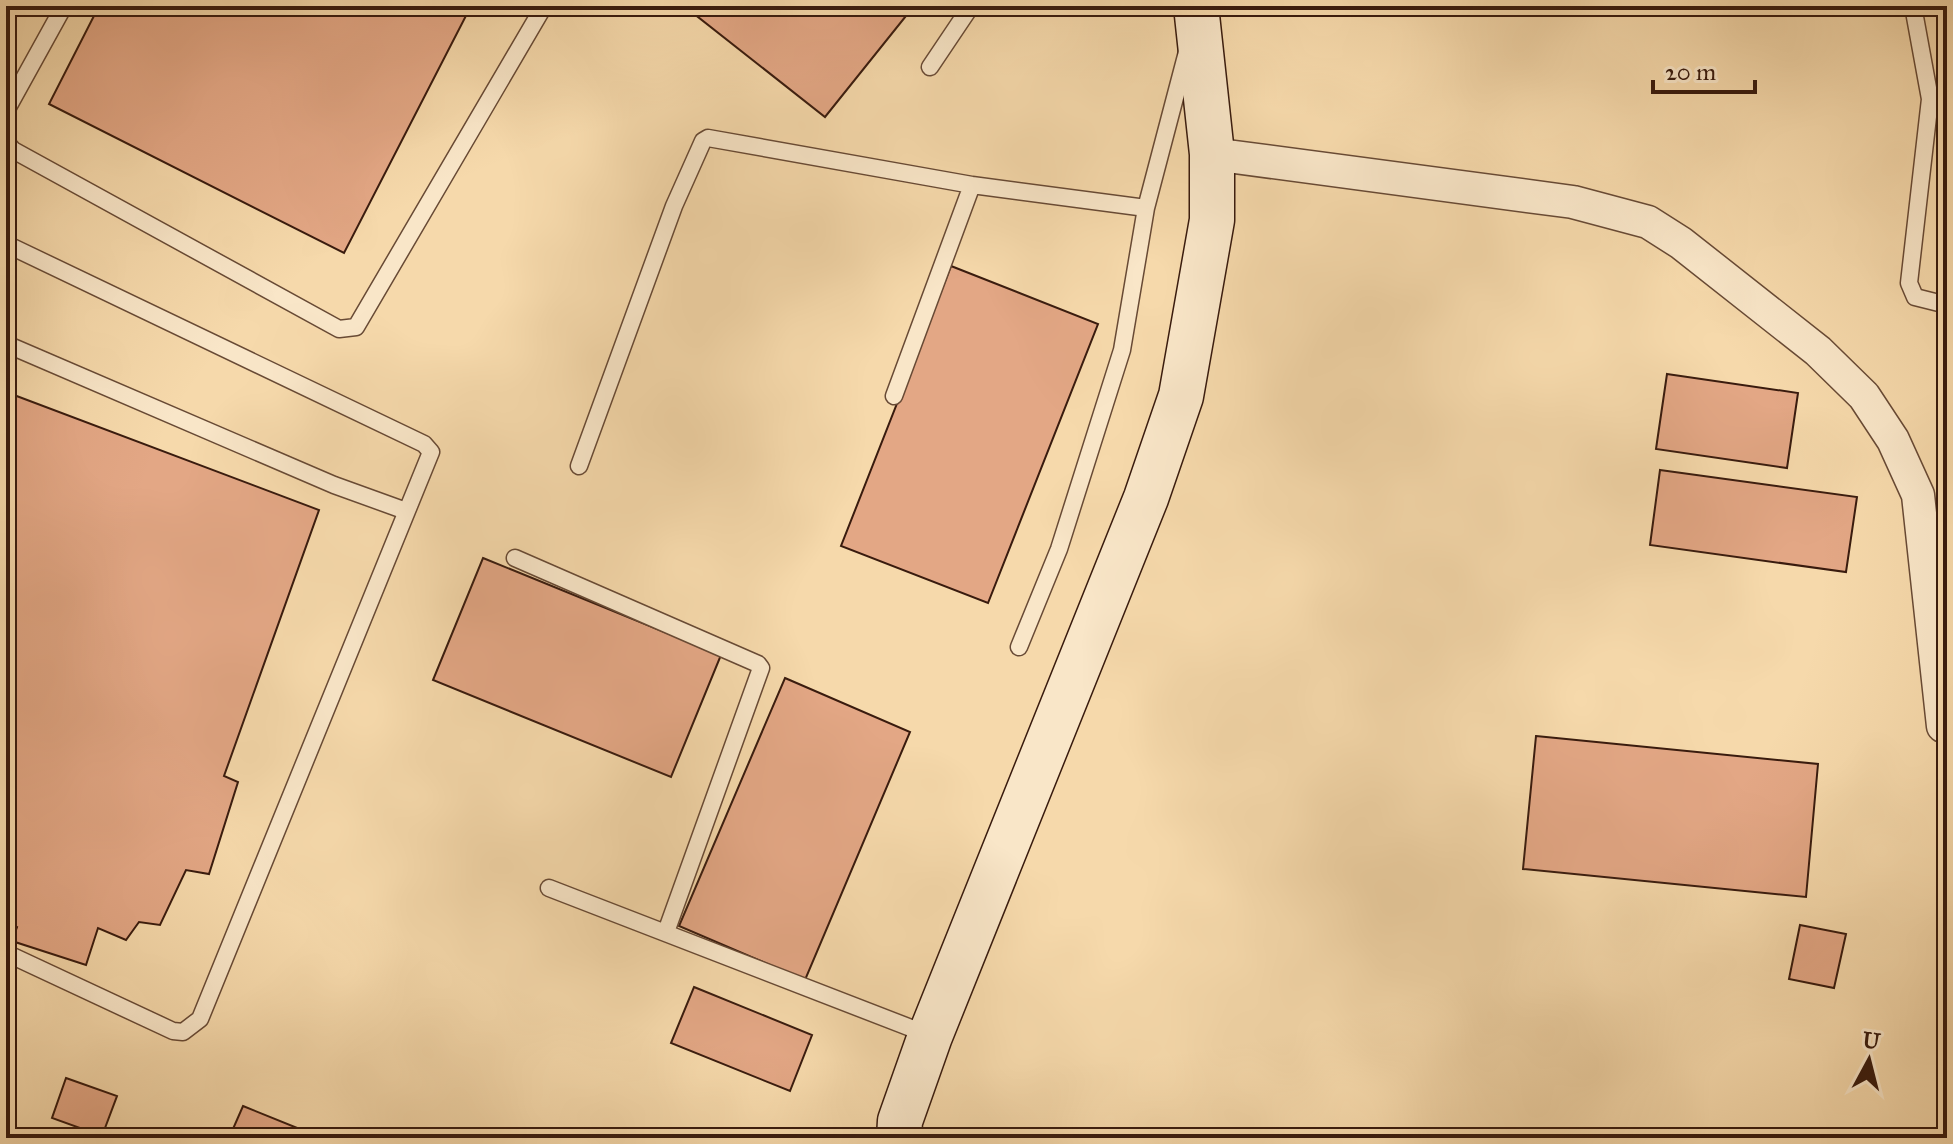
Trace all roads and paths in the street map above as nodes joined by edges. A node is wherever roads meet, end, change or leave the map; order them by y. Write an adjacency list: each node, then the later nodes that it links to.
1 (64, 6): 8 (lane)
2 (544, 6): 9 (lane)
3 (971, 6): 6 (lane)
4 (1913, 6): 7 (lane)
5 (1196, 10): 10 (street); 12 (lane)
6 (930, 67)
7 (1939, 100): 14 (lane)
8 (6, 111)
9 (6, 142)
10 (1212, 154): 21 (street); 25 (street)
11 (972, 185): 12 (lane); 16 (lane); 17 (lane)
12 (1146, 208): 20 (lane)
13 (6, 244): 18 (lane)
14 (1947, 305)
15 (6, 344): 18 (lane)
16 (894, 396)
17 (579, 466)
18 (406, 511): 24 (lane)
19 (515, 558): 23 (lane)
20 (1019, 647)
21 (1943, 726)
22 (549, 888): 23 (lane)
23 (666, 932): 25 (lane)
24 (6, 953)
25 (930, 1036): 26 (street)
26 (899, 1138)

